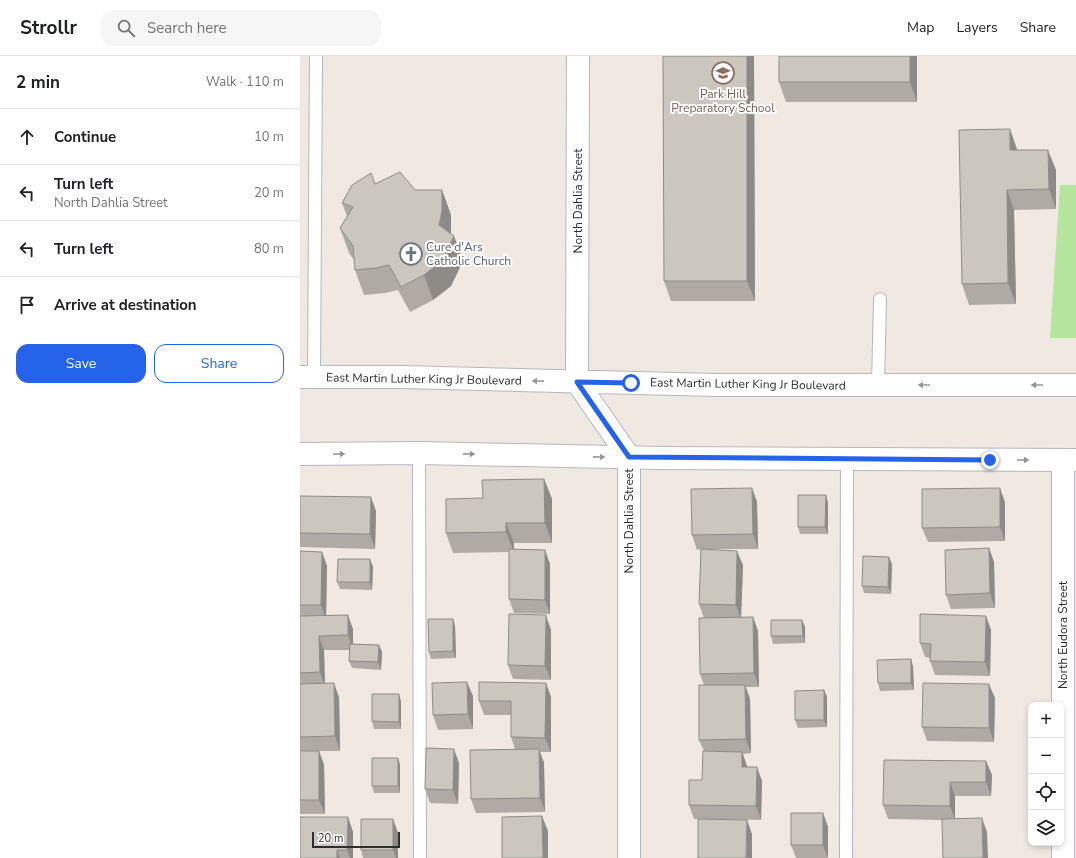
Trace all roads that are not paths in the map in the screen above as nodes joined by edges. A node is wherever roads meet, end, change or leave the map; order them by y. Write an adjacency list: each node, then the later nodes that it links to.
1 (316, 56): 4 (lane)
2 (578, 56): 5 (main road, North Dahlia Street)
3 (880, 299): 6 (lane)
4 (307, 377): 5 (main road, East Martin Luther King Jr Boulevard, one-way to 4)
5 (577, 382): 6 (main road, East Martin Luther King Jr Boulevard); 10 (main road, North Dahlia Street)
6 (878, 385): 7 (main road, East Martin Luther King Jr Boulevard, one-way to 6)
7 (1076, 386)
8 (420, 453): 9 (main road, one-way to 8); 10 (main road, one-way to 10); 13 (lane)
9 (300, 454)
10 (629, 457): 11 (main road); 14 (main road, North Dahlia Street)
11 (847, 459): 12 (main road, one-way to 12); 15 (lane)
12 (1070, 460): 16 (main road, North Eudora Street)
13 (420, 858)
14 (629, 858)
15 (846, 858)
16 (1063, 858)

